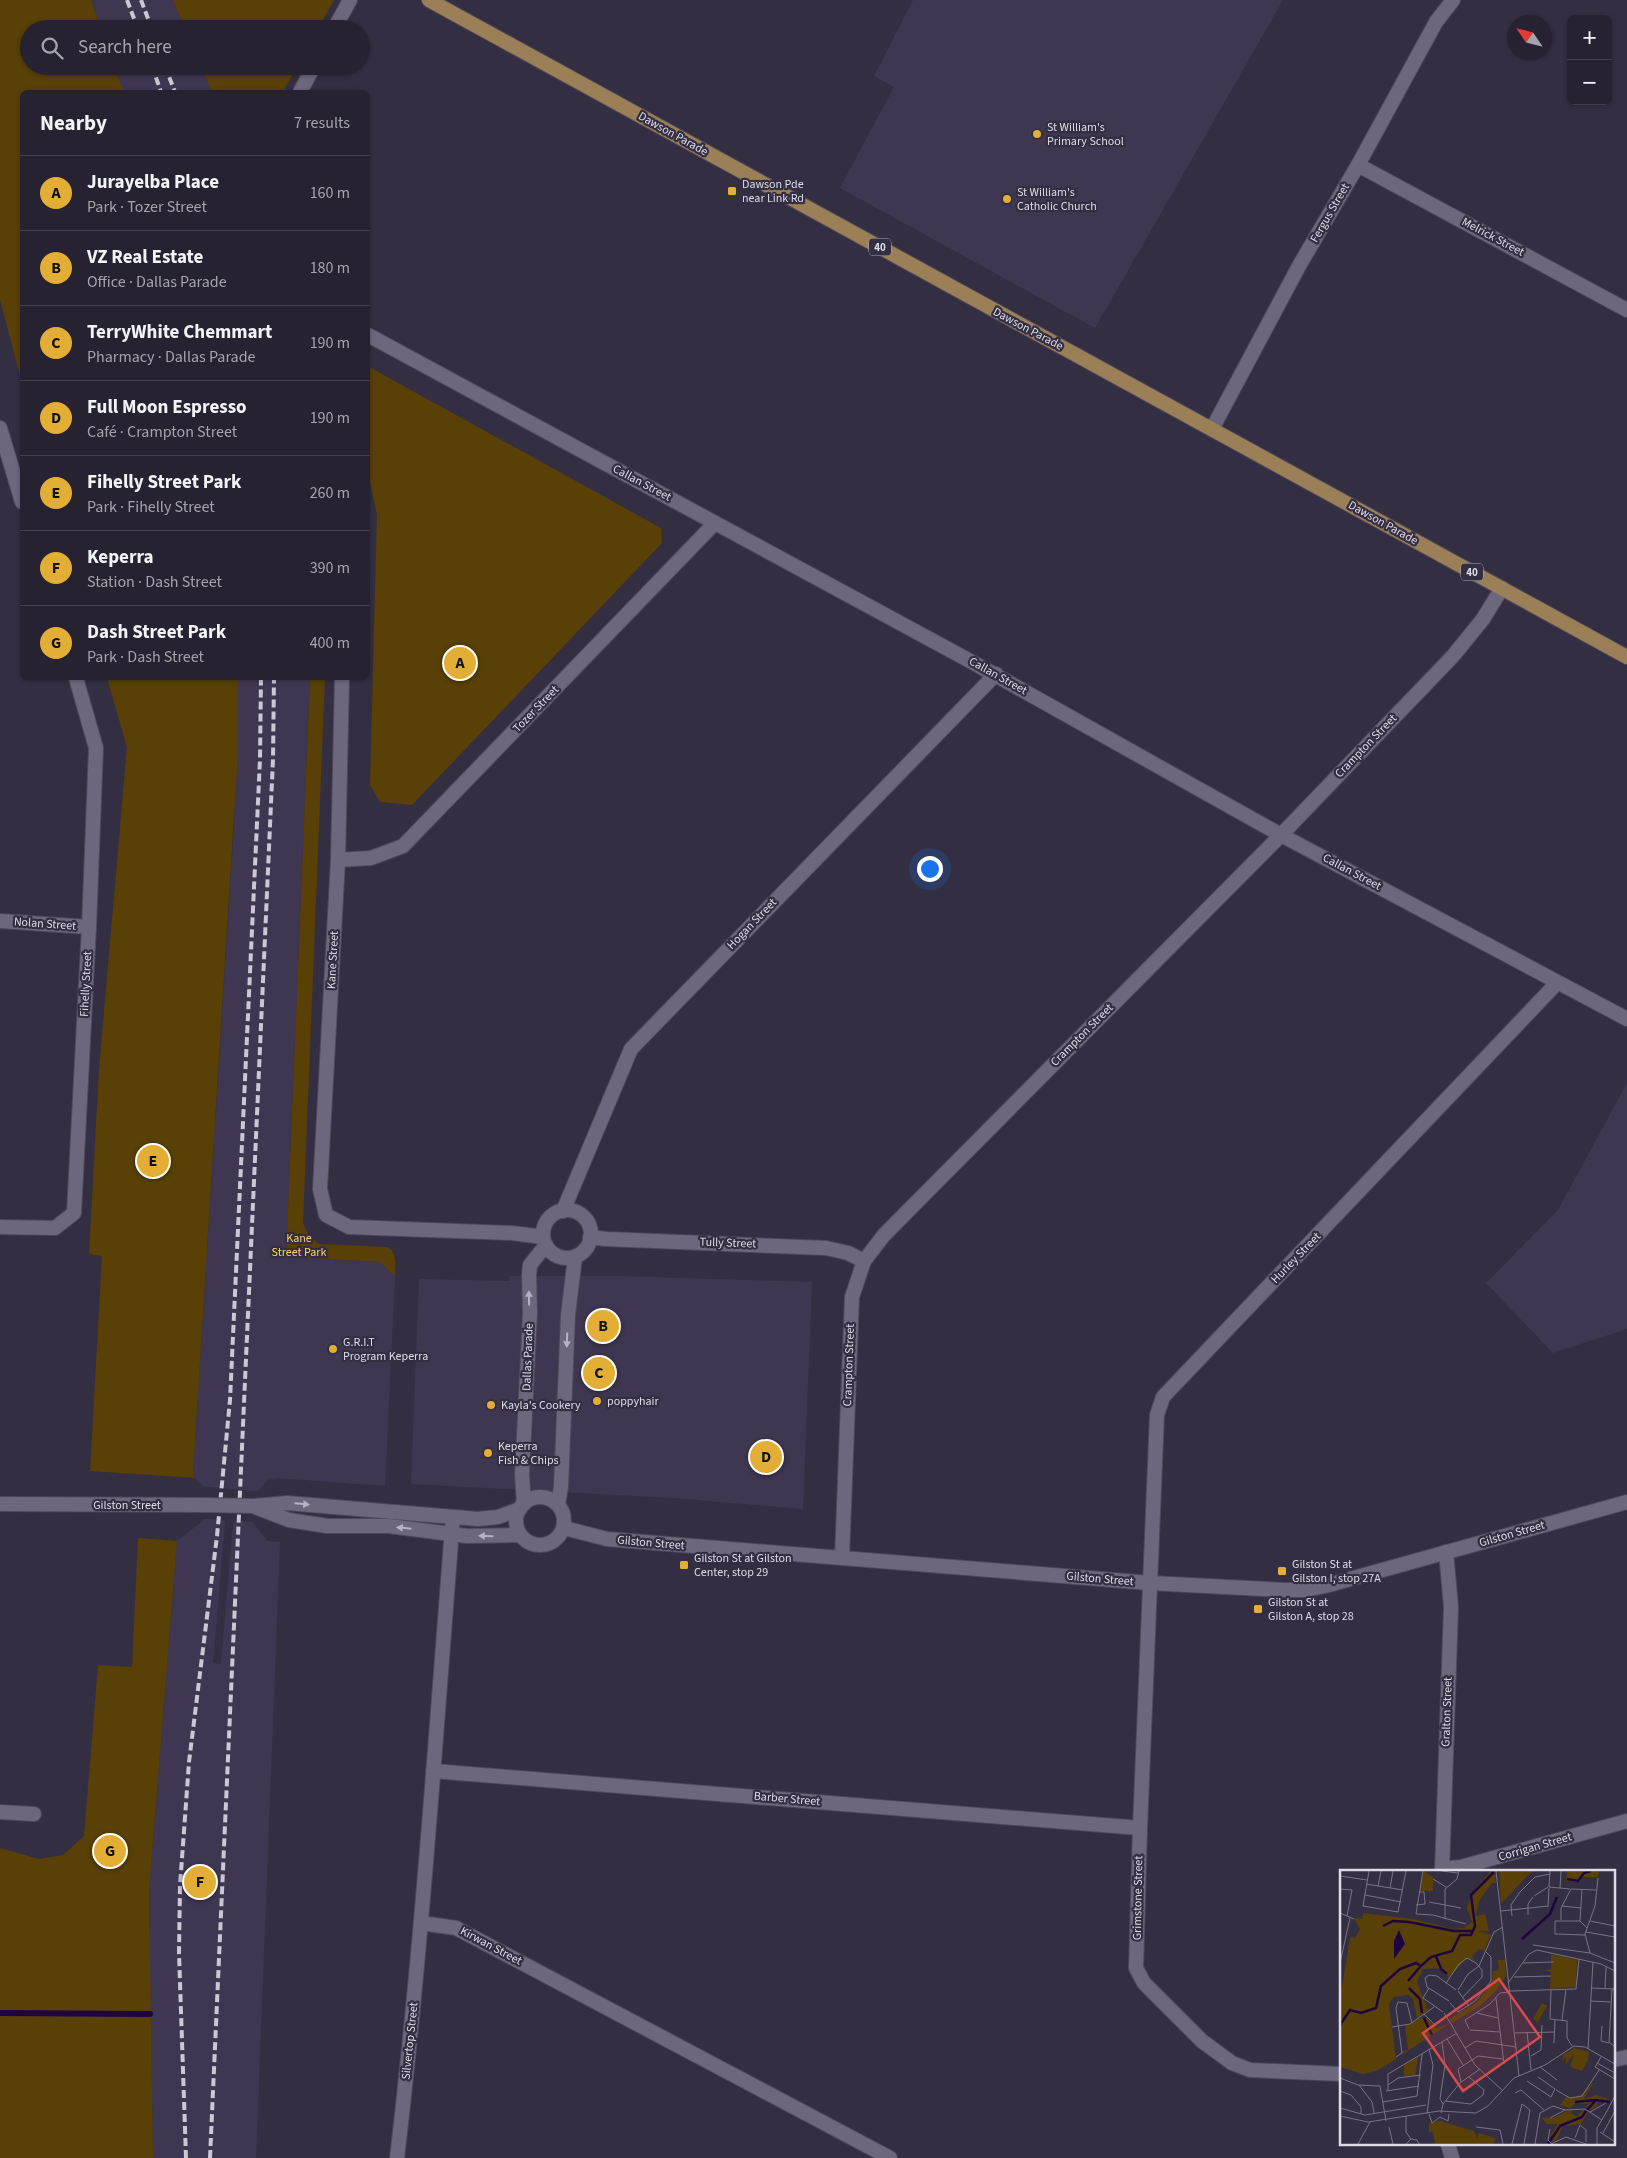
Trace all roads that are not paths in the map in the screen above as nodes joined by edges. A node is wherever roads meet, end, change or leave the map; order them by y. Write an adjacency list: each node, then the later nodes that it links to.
1 (350, 0): 4 (street)
2 (428, 0): 11 (main road, Dawson Parade / 40)
3 (1453, 0): 7 (street, Fergus Street)
4 (339, 20)
5 (309, 75): 6 (street)
6 (301, 90)
7 (1358, 165): 8 (street, Melrick Street); 11 (street, Fergus Street)
8 (1627, 310)
9 (370, 336): 13 (street, Callan Street)
10 (0, 428): 12 (street)
11 (1212, 429): 14 (main road, Dawson Parade / 40)
12 (20, 495)
13 (716, 523): 16 (street, Callan Street); 20 (street, Tozer Street)
14 (1502, 588): 15 (main road, Dawson Parade / 40); 19 (street, Crampton Street)
15 (1627, 657)
16 (996, 674): 19 (street, Callan Street); 25 (street, Hogan Street)
17 (77, 680): 22 (street, Fihelly Street)
18 (342, 680): 20 (street, Kane Street)
19 (1280, 835): 23 (street, Callan Street); 30 (street, Crampton Street)
20 (338, 860): 28 (street, Kane Street)
21 (0, 921): 22 (street, Nolan Street)
22 (89, 927): 26 (street, Fihelly Street)
23 (1557, 983): 24 (street, Callan Street); 42 (street, Hurley Street)
24 (1627, 1019)
25 (563, 1211): 27 (street); 28 (street)
26 (0, 1227)
27 (590, 1237): 29 (street); 30 (street, Tully Street)
28 (544, 1241): 29 (street); 35 (street, Dallas Parade, one-way to 28)
29 (575, 1257): 33 (street, one-way to 33)
30 (864, 1261): 41 (street, Crampton Street)
31 (1627, 1502): 40 (street, Gilston Street)
32 (0, 1504): 34 (street, Gilston Street, bridge)
33 (558, 1504): 35 (street); 37 (street)
34 (253, 1506): 36 (street, Gilston Street, one-way to 36); 38 (street, Gilston Street, one-way to 34)
35 (522, 1506): 36 (street, Gilston Street); 39 (street)
36 (453, 1517): 38 (street)
37 (564, 1528): 39 (street); 41 (street, Gilston Street)
38 (452, 1534): 39 (street, Gilston Street, one-way to 38); 43 (street)
39 (520, 1535)
40 (1446, 1552): 42 (street, Gilston Street); 48 (street, Gralton Street)
41 (842, 1558): 42 (street, Gilston Street)
42 (1150, 1582): 47 (street, Grimstone Street)
43 (433, 1771): 47 (street, Barber Street); 49 (street)
44 (0, 1812): 45 (street)
45 (34, 1814)
46 (1627, 1821): 48 (street, Corrigan Street)
47 (1140, 1828): 52 (street, Grimstone Street)
48 (1442, 1870)
49 (421, 1923): 53 (street, Silvertop Street); 54 (street, Kirwan Street)
50 (1627, 2057): 51 (street)
51 (1614, 2060)
52 (1340, 2074)
53 (397, 2158)
54 (890, 2158)

